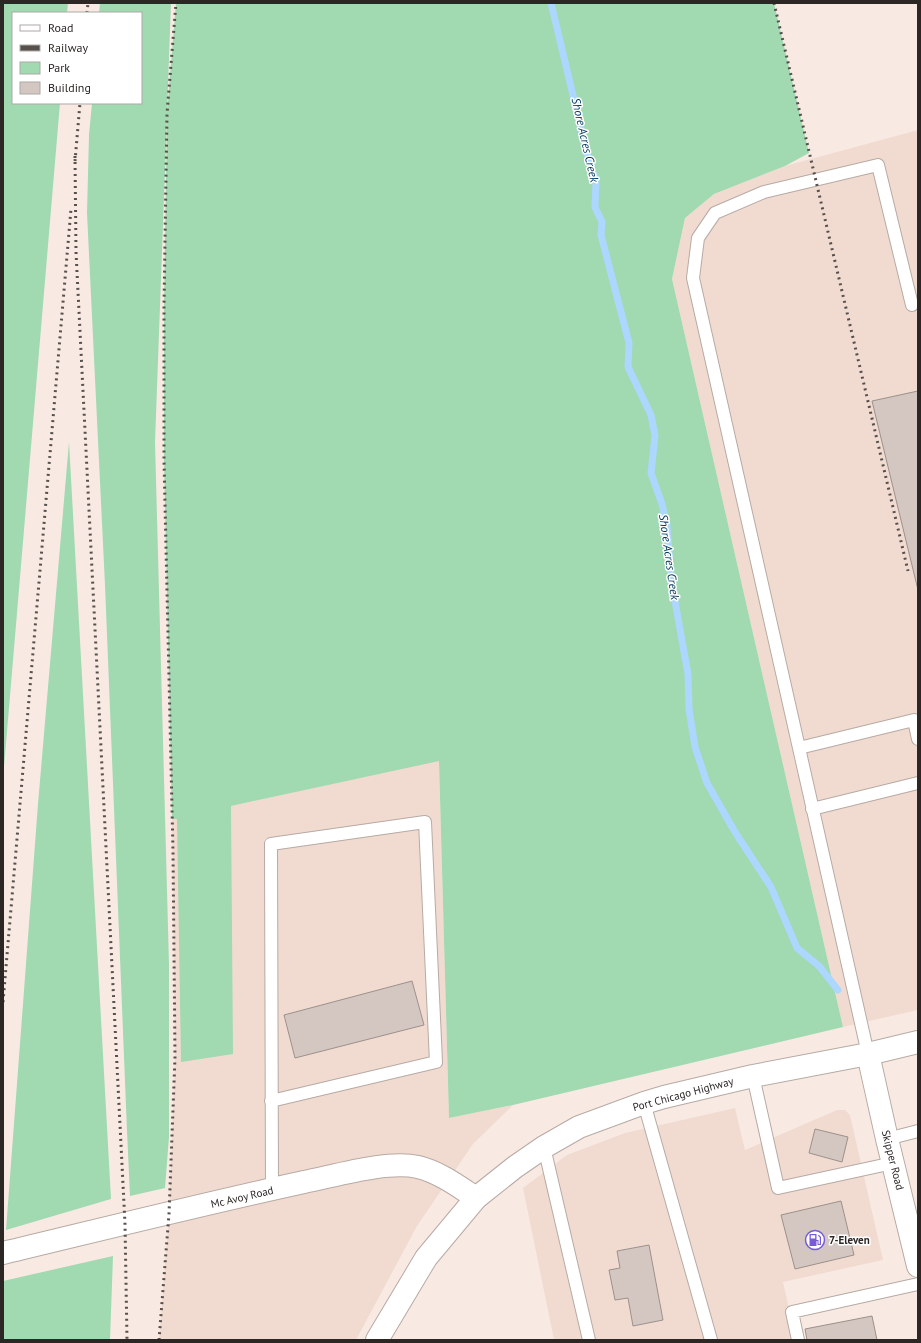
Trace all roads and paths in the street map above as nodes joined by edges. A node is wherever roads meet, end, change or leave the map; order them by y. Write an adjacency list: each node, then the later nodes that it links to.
1 (912, 305): 3 (lane)
2 (918, 739): 3 (lane)
3 (799, 748): 5 (lane)
4 (918, 783): 5 (lane)
5 (812, 809): 7 (lane)
6 (918, 1042): 7 (street, Port Chicago Highway)
7 (868, 1054): 8 (street, Port Chicago Highway); 12 (street, Skipper Road)
8 (753, 1076): 10 (street, Port Chicago Highway); 14 (lane)
9 (271, 1100): 9 (lane); 15 (lane)
10 (644, 1103): 13 (street, Port Chicago Highway); 23 (lane)
11 (918, 1131): 12 (lane)
12 (887, 1139): 14 (street, Skipper Road)
13 (544, 1147): 16 (street, Port Chicago Highway); 22 (lane)
14 (893, 1163): 17 (street, Skipper Road)
15 (272, 1189): 16 (street, Mc Avoy Road); 18 (street, Mc Avoy Road)
16 (476, 1198): 21 (street, Port Chicago Highway)
17 (913, 1220): 19 (street, Skipper Road)
18 (3, 1253)
19 (918, 1266)
20 (918, 1284): 24 (lane)
21 (377, 1340)
22 (589, 1340)
23 (711, 1340)
24 (798, 1340)

